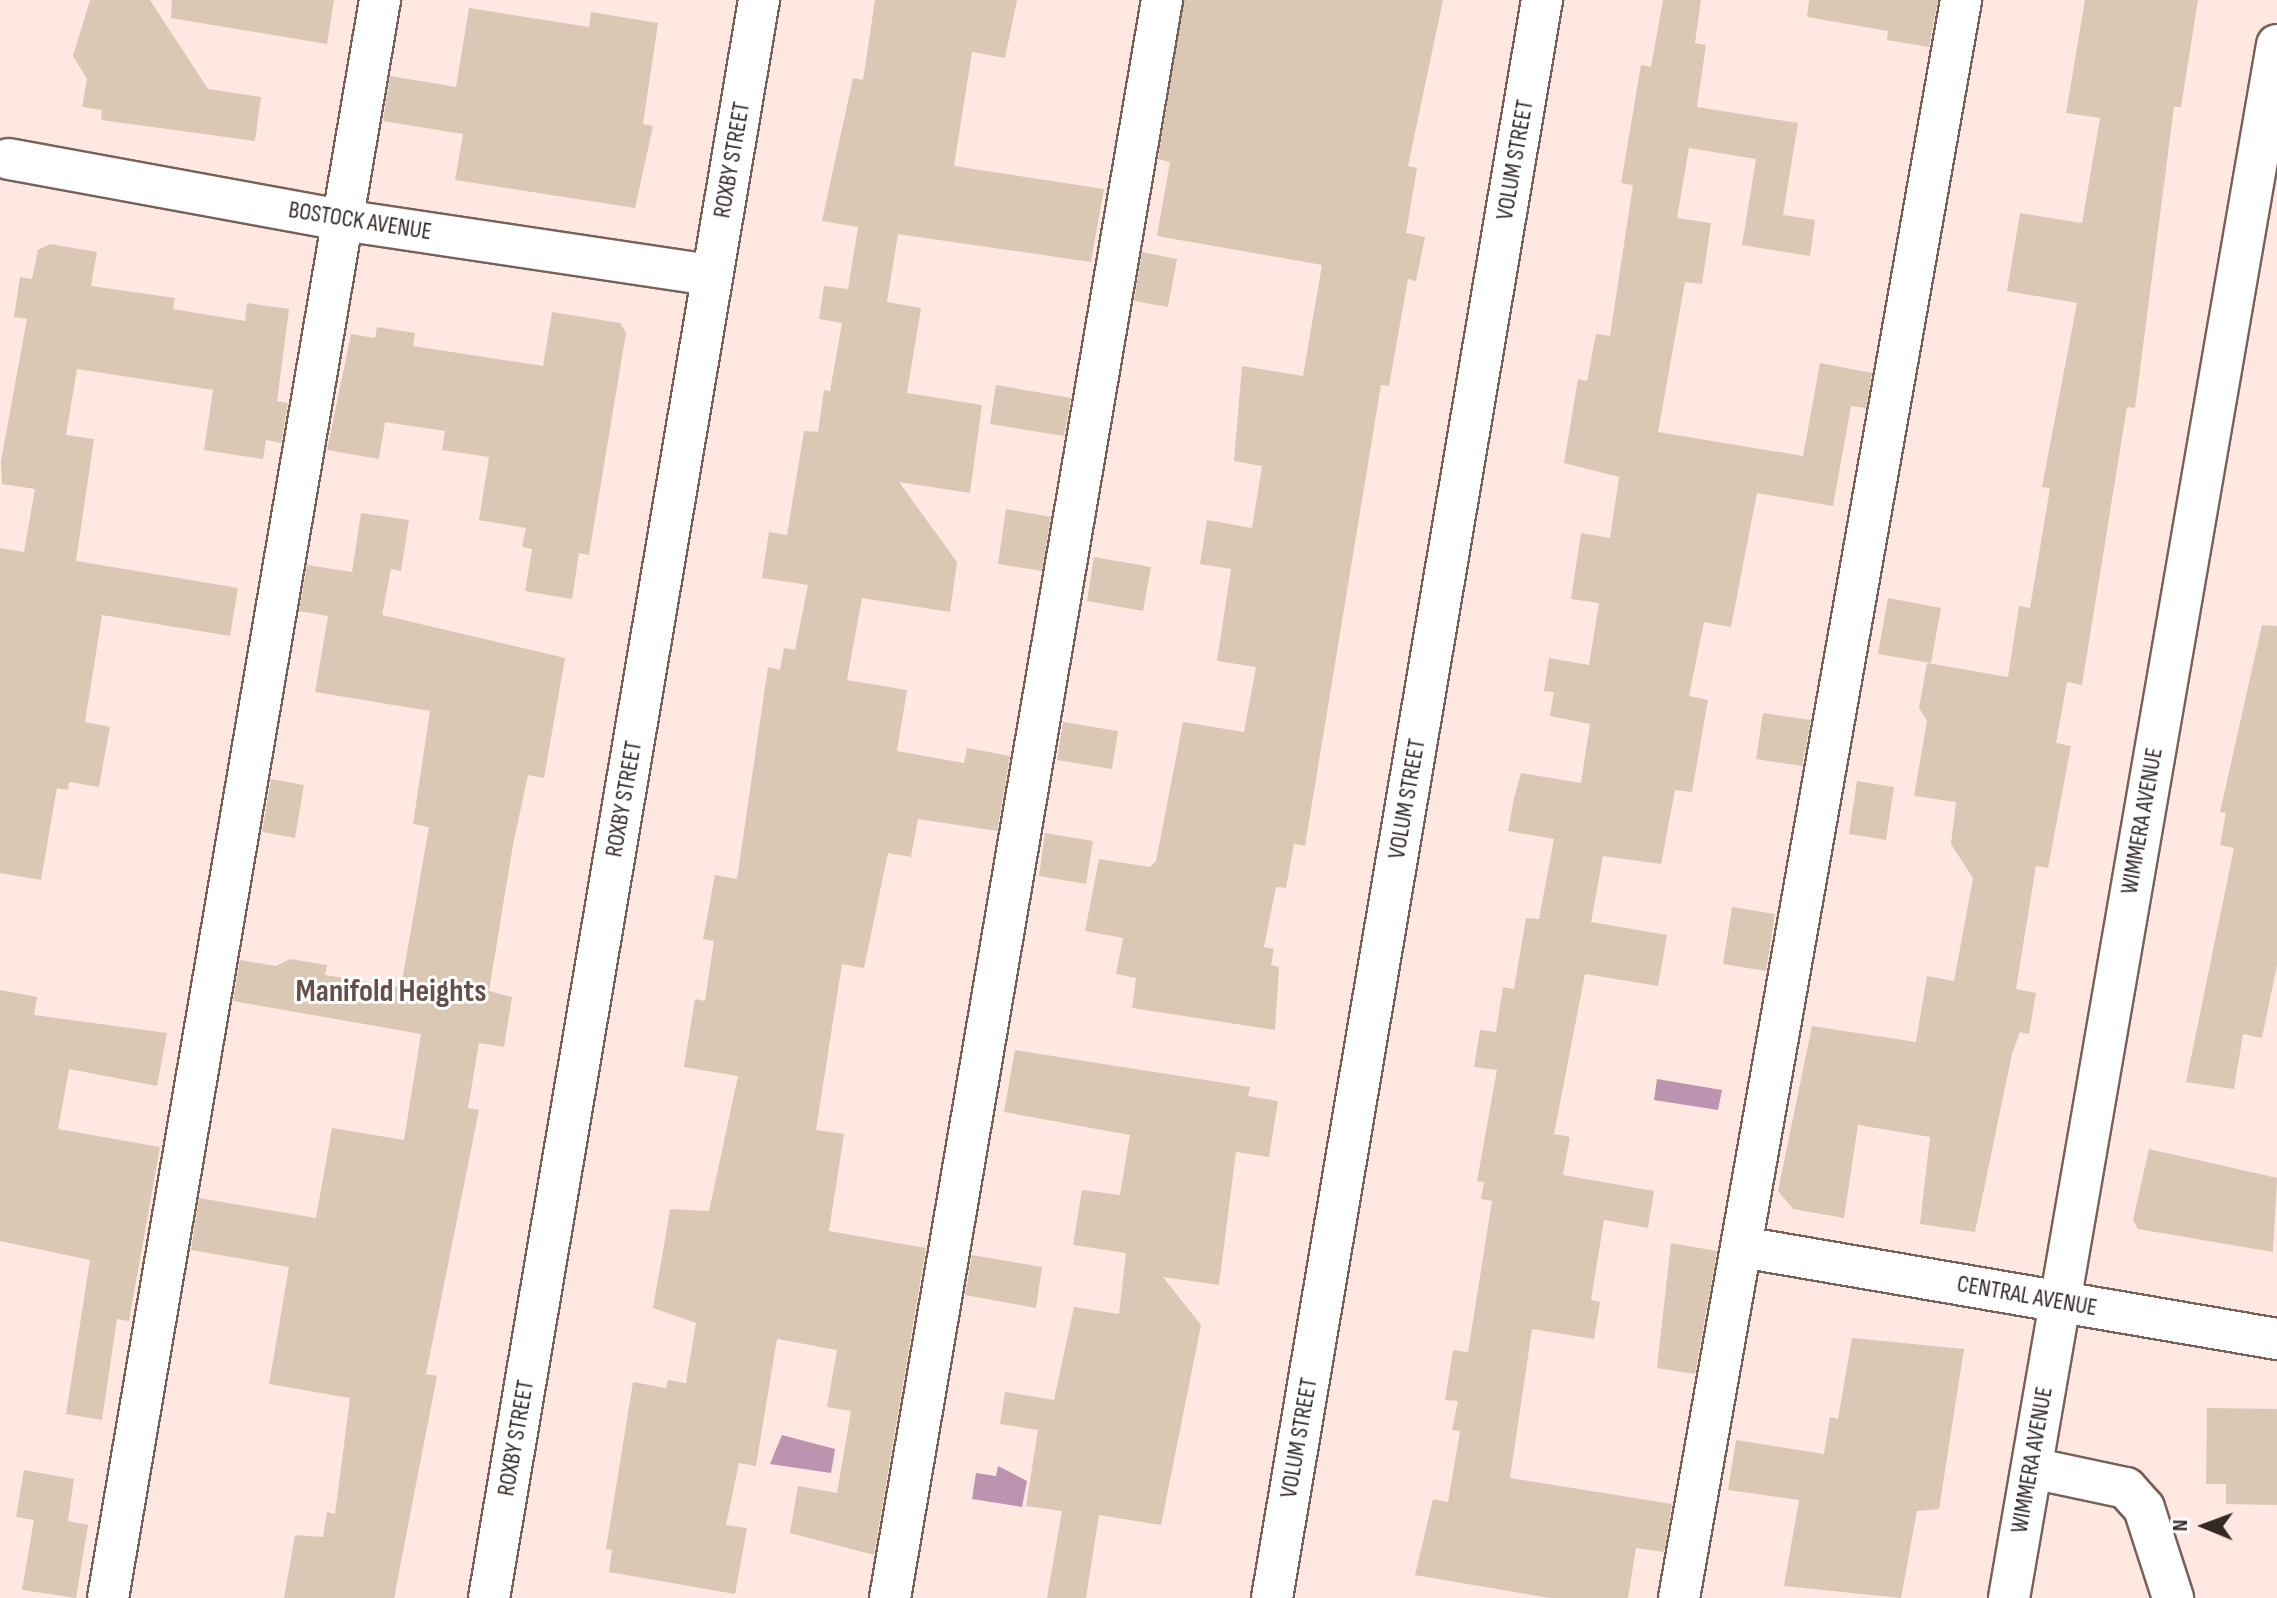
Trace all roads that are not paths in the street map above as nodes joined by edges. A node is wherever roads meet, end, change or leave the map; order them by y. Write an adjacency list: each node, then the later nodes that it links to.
1 (380, 0): 8 (street)
2 (759, 0): 10 (street, ROXBY STREET)
3 (1162, 0): 17 (street)
4 (1542, 0): 18 (street, VOLUM STREET)
5 (1961, 0): 11 (street)
6 (2277, 45): 9 (street, WIMMERA AVENUE)
7 (3, 154): 8 (street, BOSTOCK AVENUE)
8 (342, 220): 10 (street, BOSTOCK AVENUE); 15 (street)
9 (2261, 235): 12 (street, WIMMERA AVENUE)
10 (712, 275): 16 (street, ROXBY STREET)
11 (1759, 1250): 12 (street, CENTRAL AVENUE); 19 (street)
12 (2059, 1301): 13 (street, CENTRAL AVENUE); 14 (street, WIMMERA AVENUE)
13 (2277, 1339)
14 (2032, 1468): 20 (street, WIMMERA AVENUE); 21 (street)
15 (108, 1598)
16 (489, 1598)
17 (890, 1598)
18 (1272, 1598)
19 (1679, 1598)
20 (2009, 1598)
21 (2173, 1598)

